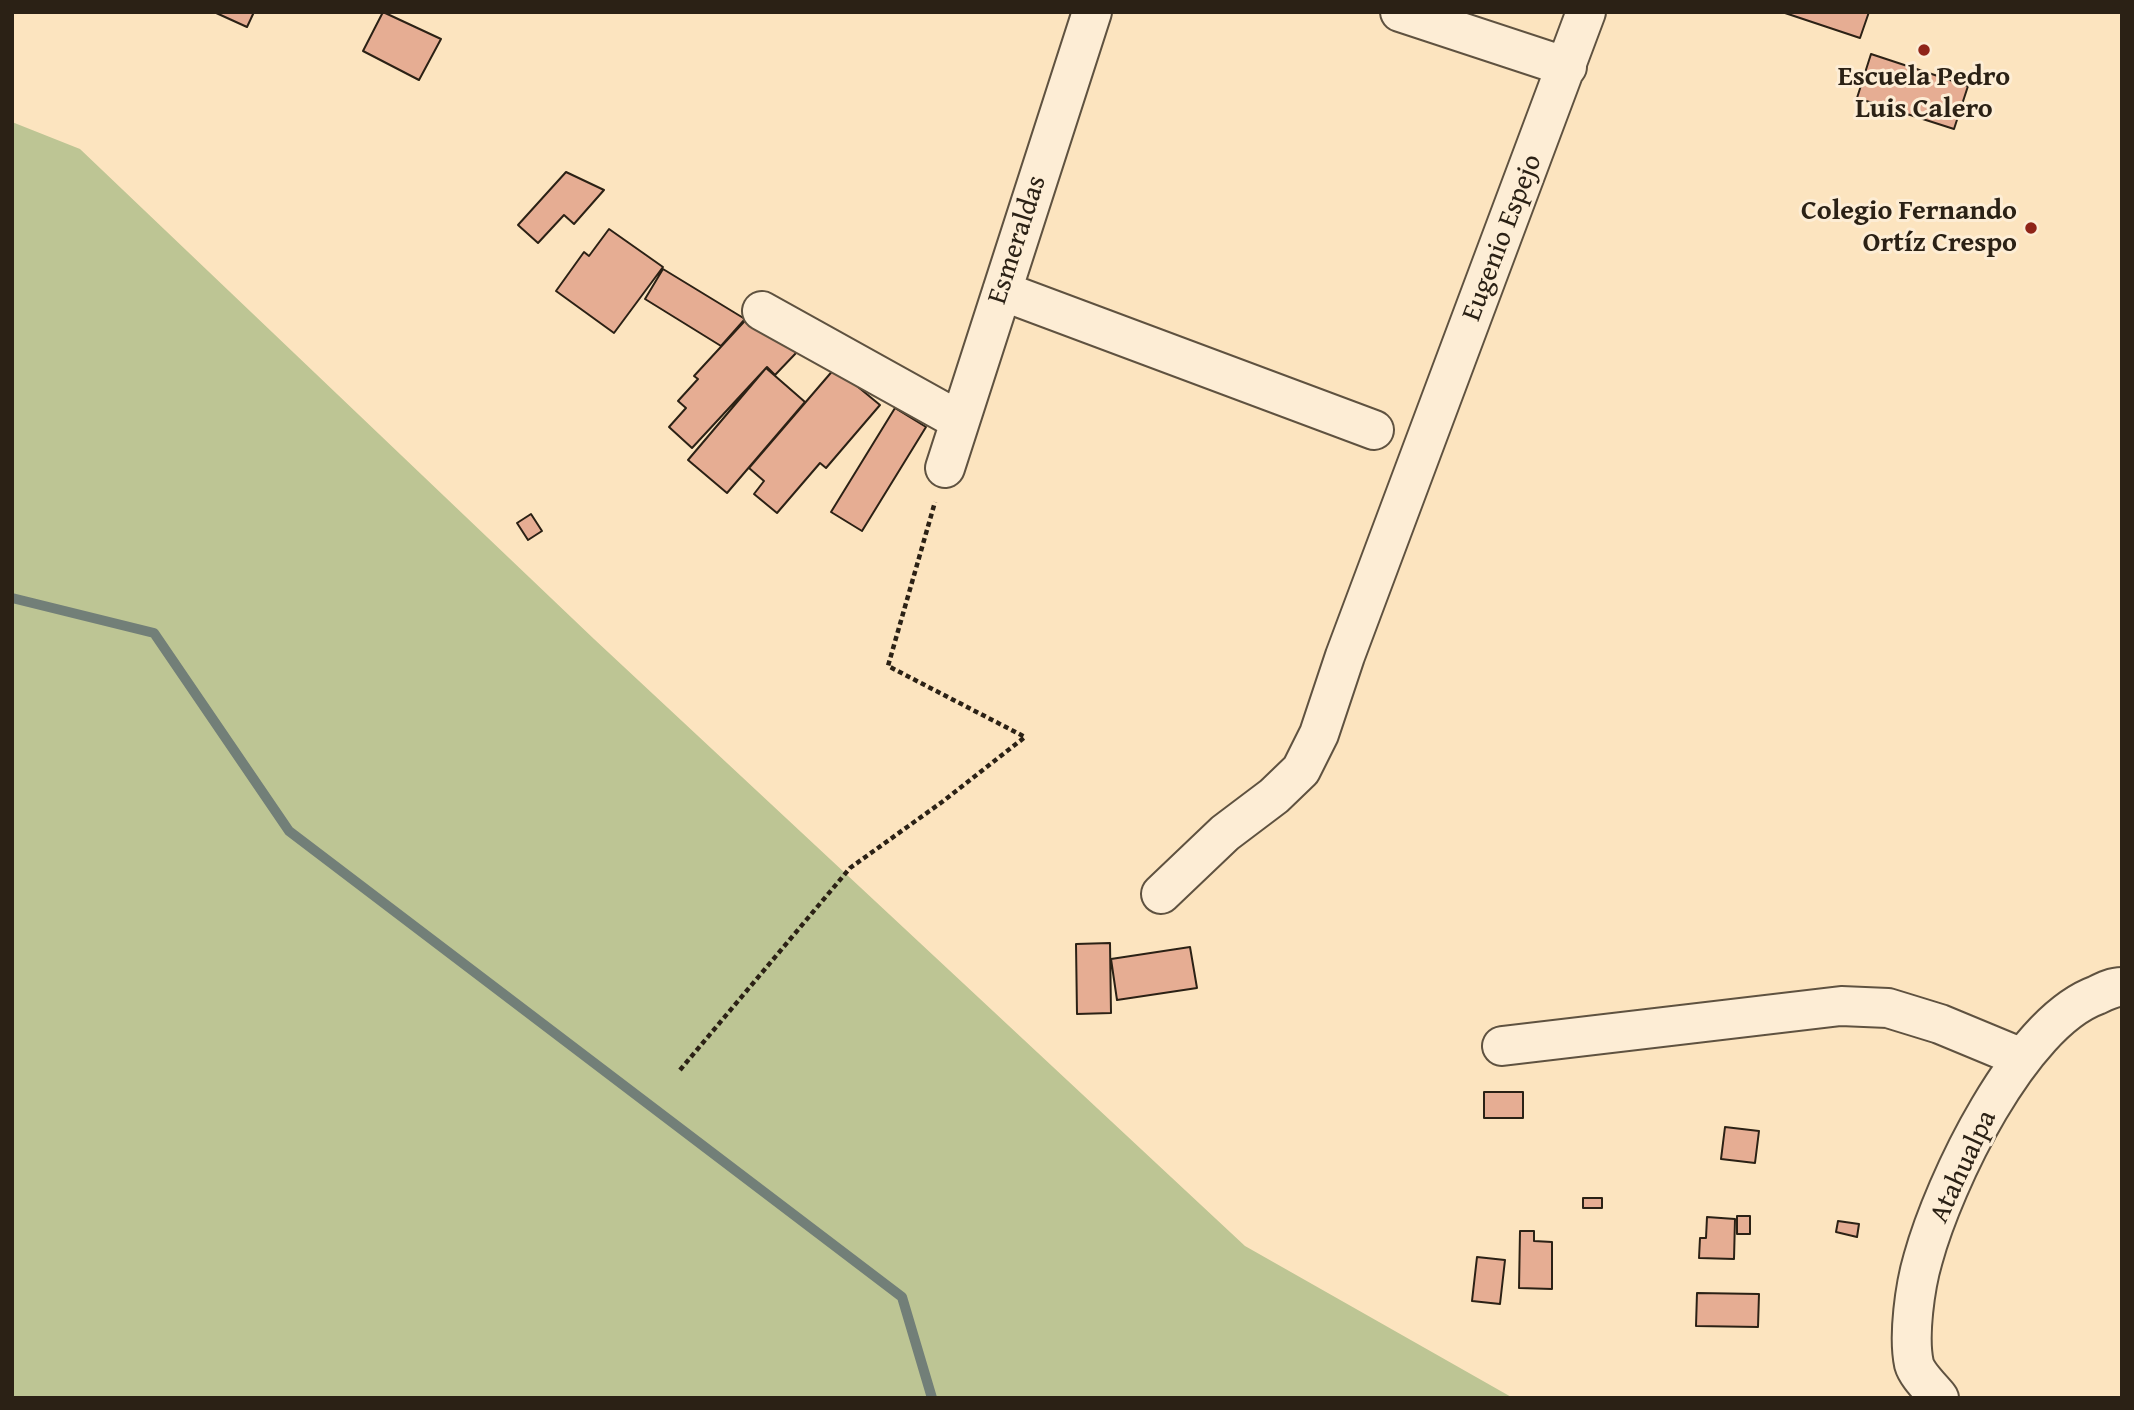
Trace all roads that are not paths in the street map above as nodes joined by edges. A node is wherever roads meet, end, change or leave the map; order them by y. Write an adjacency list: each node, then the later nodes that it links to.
1 (1092, 12): 5 (street, Esmeraldas)
2 (1400, 12): 4 (street)
3 (1586, 12): 4 (street, Eugenio Espejo)
4 (1567, 66): 10 (street, Eugenio Espejo)
5 (1002, 290): 7 (street, Esmeraldas); 8 (street)
6 (762, 311): 7 (street)
7 (960, 421): 9 (street, Esmeraldas)
8 (1374, 430)
9 (945, 468)
10 (1161, 894)
11 (2122, 987): 13 (street, Atahualpa)
12 (1502, 1046): 13 (street)
13 (2022, 1058): 14 (street, Atahualpa)
14 (1939, 1398)

